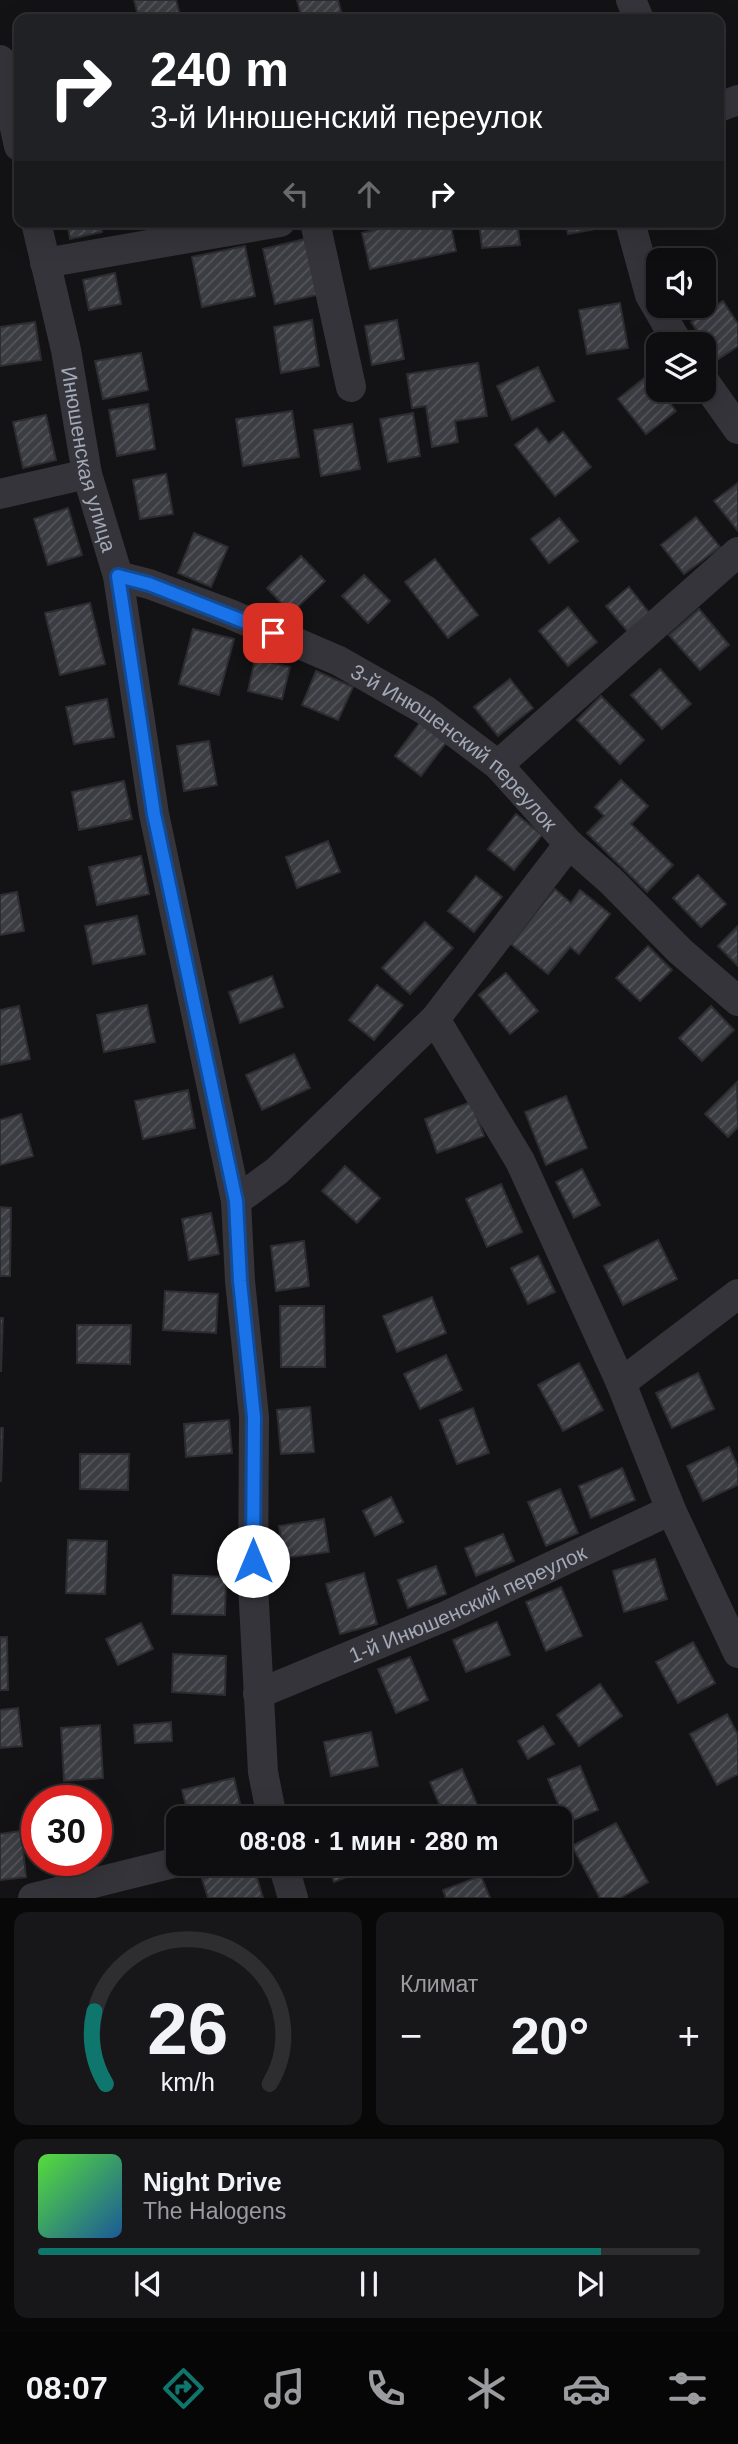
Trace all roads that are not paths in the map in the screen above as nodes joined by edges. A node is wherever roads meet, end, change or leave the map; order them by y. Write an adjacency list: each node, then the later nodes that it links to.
1 (0, 60): 2 (street)
2 (14, 123)
3 (37, 228): 7 (street, Инюшенская улица)
4 (246, 228): 7 (street)
5 (316, 228): 9 (street)
6 (631, 228): 8 (street)
7 (45, 263): 12 (street, Инюшенская улица)
8 (671, 332)
9 (351, 387)
10 (716, 398): 11 (street)
11 (738, 429)
12 (87, 474): 13 (street); 15 (street, Инюшенская улица)
13 (0, 494)
14 (738, 552): 16 (street)
15 (118, 576): 16 (street, 3-й Инюшенский переулок); 20 (street, Инюшенская улица)
16 (498, 765): 17 (street, 3-й Инюшенский переулок)
17 (569, 844): 18 (street, 3-й Инюшенский переулок); 19 (street)
18 (738, 1001)
19 (435, 1019): 20 (street); 22 (street)
20 (236, 1201): 25 (street, Инюшенская улица)
21 (738, 1294): 22 (street)
22 (621, 1382): 23 (street)
23 (671, 1510): 24 (street); 25 (street, 1-й Инюшенский переулок)
24 (738, 1653)
25 (258, 1694): 26 (street, Инюшенская улица)
26 (270, 1806)
27 (166, 1865): 29 (street)
28 (287, 1876): 30 (street)
29 (33, 1898)
30 (293, 1898)

